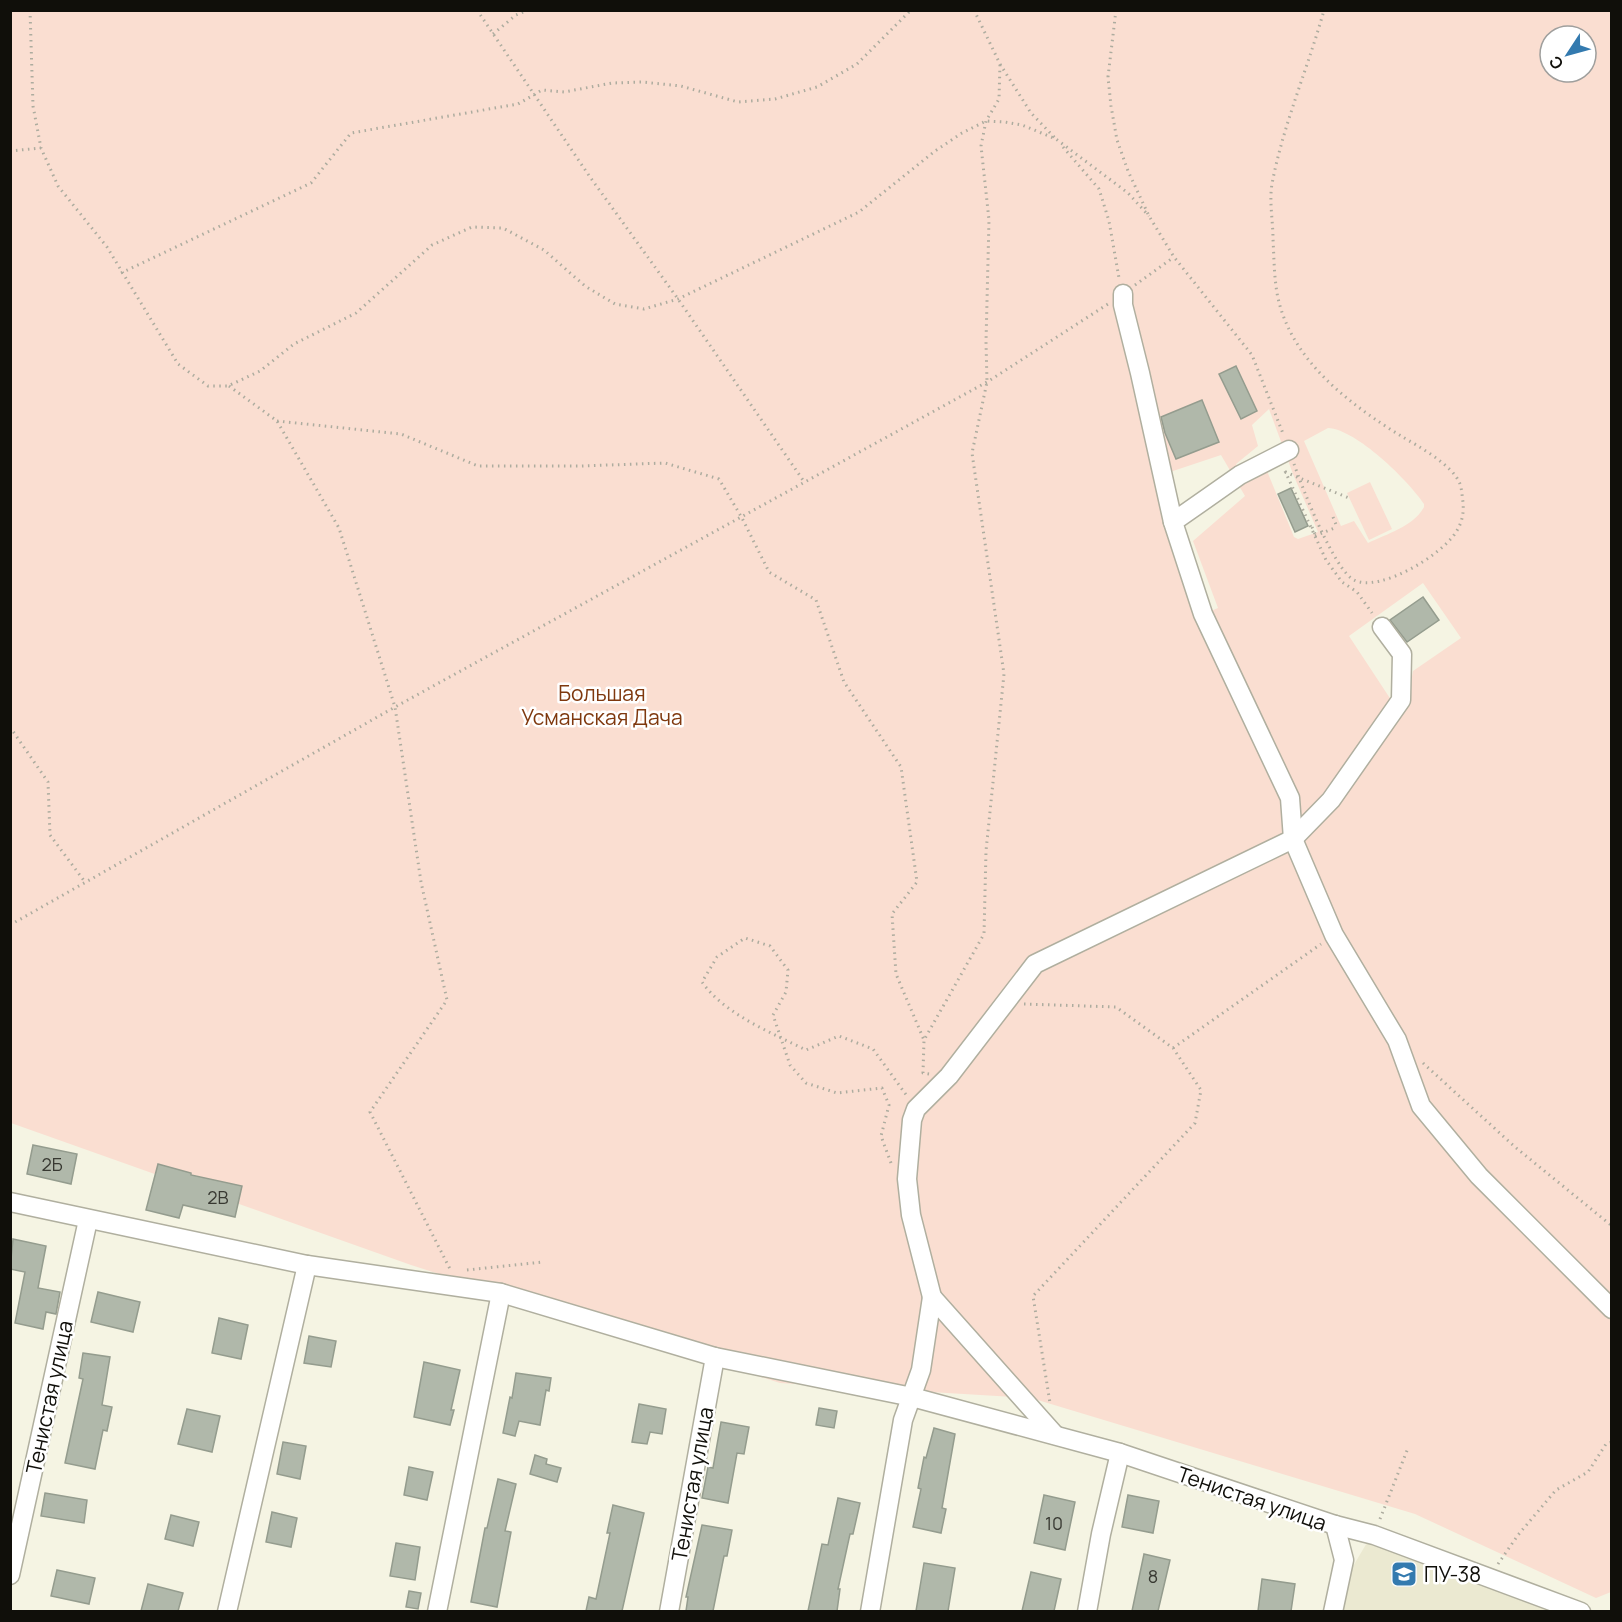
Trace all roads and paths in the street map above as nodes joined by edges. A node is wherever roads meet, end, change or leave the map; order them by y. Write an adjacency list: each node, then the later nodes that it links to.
1 (30, 10): 13 (path)
2 (477, 10): 8 (path)
3 (528, 10): 8 (path)
4 (911, 10): 10 (path)
5 (974, 10): 9 (path)
6 (1116, 10): 15 (path)
7 (1324, 10): 24 (path)
8 (493, 34): 10 (path)
9 (1000, 64): 11 (path); 12 (path)
10 (534, 94): 17 (path); 19 (path)
11 (986, 121): 12 (path); 19 (path); 20 (path)
12 (1056, 139): 15 (path); 18 (path)
13 (42, 147): 14 (path); 17 (path)
14 (10, 151)
15 (1149, 216): 16 (path)
16 (1173, 257): 18 (path); 23 (path)
17 (121, 273): 21 (path)
18 (1122, 294): 20 (path); 29 (street)
19 (678, 299): 21 (path); 25 (path)
20 (987, 382): 25 (path); 40 (path)
21 (228, 386): 22 (path)
22 (277, 421): 28 (path); 32 (path)
23 (1284, 459): 24 (path); 24 (path); 29 (street); 31 (path)
24 (1299, 477): 26 (path)
25 (805, 483): 28 (path)
26 (1349, 498)
27 (1333, 517): 30 (path, bridge)
28 (742, 518): 32 (path); 40 (path)
29 (1173, 522): 34 (street)
30 (1312, 527)
31 (1383, 627): 34 (street)
32 (396, 707): 35 (path); 52 (path)
33 (10, 728): 35 (path)
34 (1293, 839): 37 (street); 38 (street)
35 (86, 883): 36 (path)
36 (10, 926)
37 (1334, 935): 41 (path); 55 (street)
38 (1005, 1003): 41 (path); 43 (street)
39 (782, 1038): 39 (path); 44 (path); 45 (path)
40 (924, 1040): 43 (path)
41 (1173, 1048): 58 (path)
42 (1423, 1063): 48 (path)
43 (949, 1076): 44 (street)
44 (916, 1109): 54 (street)
45 (892, 1166)
46 (10, 1202): 47 (street, Тенистая улица)
47 (88, 1220): 50 (street, Тенистая улица); 65 (street, Тенистая улица)
48 (1611, 1226)
49 (543, 1262): 51 (path)
50 (307, 1265): 53 (street, Тенистая улица); 66 (street)
51 (463, 1270)
52 (452, 1272)
53 (501, 1293): 56 (street, Тенистая улица); 67 (street)
54 (932, 1297): 57 (street); 58 (street)
55 (1611, 1309)
56 (715, 1357): 57 (street, Тенистая улица); 68 (street, Тенистая улица)
57 (912, 1397): 58 (street, Тенистая улица); 69 (street)
58 (1055, 1435): 61 (street, Тенистая улица)
59 (1611, 1442): 64 (path)
60 (1408, 1448): 63 (path)
61 (1120, 1453): 62 (street, Тенистая улица); 70 (street)
62 (1335, 1525): 63 (street); 71 (street, Тенистая улица)
63 (1374, 1535): 72 (street)
64 (1492, 1573)
65 (10, 1575)
66 (227, 1611)
67 (437, 1611)
68 (669, 1611)
69 (870, 1611)
70 (1087, 1611)
71 (1333, 1611)
72 (1581, 1611)

